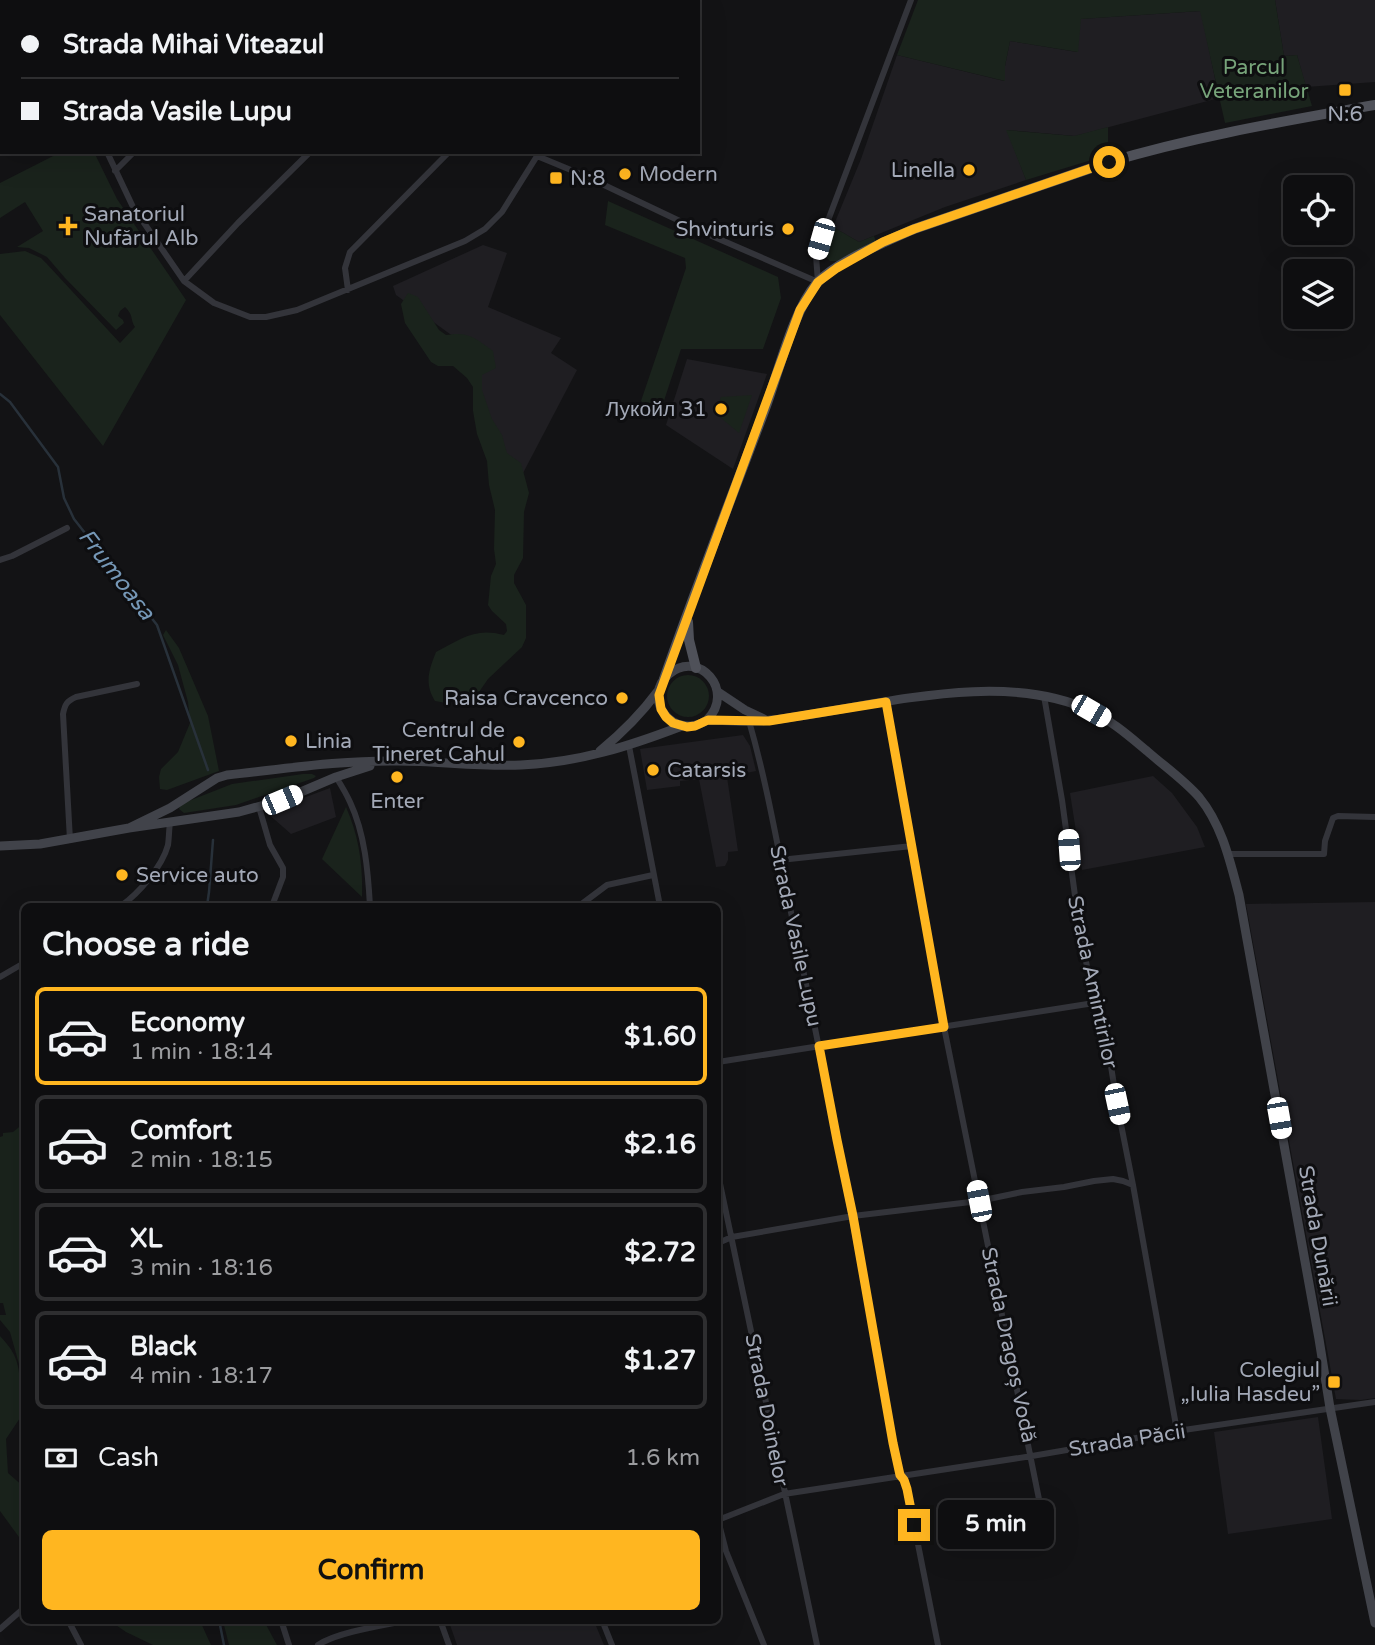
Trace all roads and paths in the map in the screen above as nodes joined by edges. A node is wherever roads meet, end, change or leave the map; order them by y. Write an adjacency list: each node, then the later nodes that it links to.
1 (911, 0): 10 (street)
2 (1375, 105): 10 (main road)
3 (109, 154): 8 (street)
4 (132, 154): 8 (street)
5 (307, 154): 9 (street)
6 (447, 154): 11 (street)
7 (534, 154): 10 (street); 11 (street)
8 (115, 171): 9 (street)
9 (184, 281): 11 (street)
10 (818, 282): 14 (main road)
11 (348, 289)
12 (66, 528): 13 (street)
13 (0, 560)
14 (687, 616): 15 (main road); 17 (main road)
15 (696, 668): 17 (main road); 18 (main road)
16 (137, 684): 36 (street)
17 (662, 685): 24 (main road); 26 (main road)
18 (718, 692): 21 (main road); 23 (main road)
19 (1044, 696): 20 (main road, Strada Dunării); 39 (main road, Strada Dunării); 49 (street, Strada Amintirilor)
20 (886, 702): 23 (main road, Strada Dunării); 38 (street, Strada Dragoș Vodă)
21 (708, 720): 22 (main road, Strada Dunării); 24 (main road)
22 (749, 720): 23 (main road, Strada Dunării); 40 (street, Strada Vasile Lupu)
23 (769, 721)
24 (682, 726): 25 (main road)
25 (629, 746): 26 (main road); 41 (street)
26 (596, 754): 27 (main road)
27 (382, 762): 28 (main road); 29 (main road)
28 (313, 766): 30 (main road); 31 (main road)
29 (336, 777): 30 (main road); 44 (street)
30 (316, 786): 32 (main road)
31 (175, 805): 34 (main road); 35 (main road)
32 (259, 807): 34 (main road); 43 (street)
33 (1375, 817): 39 (street)
34 (175, 822): 35 (main road); 42 (street)
35 (129, 828): 36 (main road)
36 (70, 840): 37 (main road)
37 (0, 846)
38 (912, 846): 40 (street); 50 (street, Strada Dragoș Vodă)
39 (1228, 854): 60 (main road, Strada Dunării)
40 (780, 860): 51 (street, Strada Vasile Lupu)
41 (653, 874): 45 (street); 46 (street)
42 (125, 903)
43 (273, 903)
44 (370, 903)
45 (583, 903)
46 (659, 903)
47 (21, 965): 48 (street)
48 (0, 977)
49 (1094, 1003): 50 (street); 53 (street, Strada Amintirilor)
50 (944, 1027): 51 (street); 55 (street, Strada Dragoș Vodă)
51 (819, 1046): 52 (street); 56 (street, Strada Vasile Lupu)
52 (721, 1062)
53 (1133, 1185): 55 (street); 61 (street, Strada Amintirilor)
54 (721, 1188): 57 (street, Strada Doinelor)
55 (979, 1201): 56 (street); 62 (street, Strada Dragoș Vodă)
56 (853, 1216): 57 (street); 63 (street, Strada Vasile Lupu)
57 (732, 1237): 58 (street); 64 (street, Strada Doinelor)
58 (721, 1241)
59 (1375, 1402): 60 (street, Strada Păcii)
60 (1330, 1408): 61 (street, Strada Păcii); 69 (main road, Strada Dunării)
61 (1177, 1431): 62 (street, Strada Păcii)
62 (1032, 1456): 63 (street, Strada Păcii); 67 (street, Strada Dragoș Vodă)
63 (900, 1475): 64 (street, Strada Păcii); 83 (street, Strada Vasile Lupu)
64 (784, 1494): 65 (street, Strada Păcii); 82 (street, Strada Doinelor)
65 (721, 1519)
66 (721, 1532): 81 (street)
67 (1046, 1534)
68 (21, 1611): 75 (street)
69 (1375, 1623)
70 (70, 1624): 76 (street)
71 (282, 1624): 77 (street)
72 (391, 1624): 78 (street)
73 (441, 1624): 79 (street)
74 (604, 1624): 80 (street)
75 (0, 1629)
76 (81, 1645)
77 (289, 1645)
78 (318, 1645)
79 (449, 1645)
80 (612, 1645)
81 (764, 1645)
82 (817, 1645)
83 (938, 1645)

